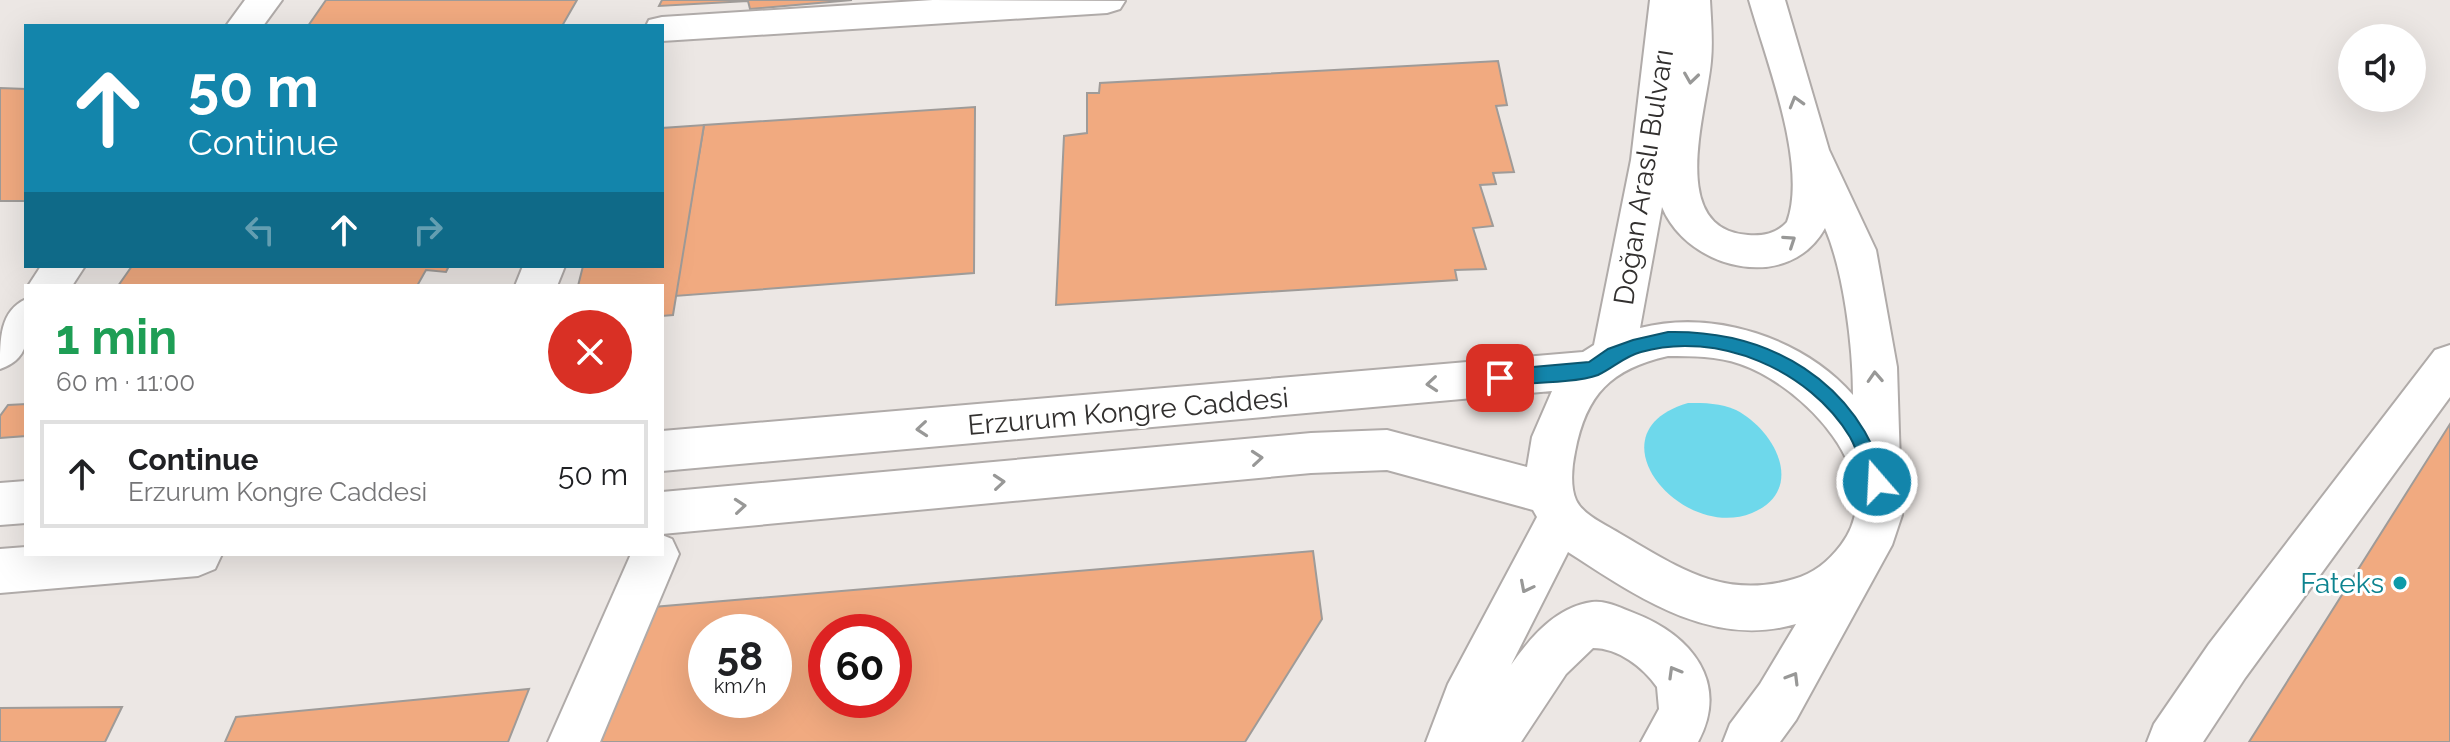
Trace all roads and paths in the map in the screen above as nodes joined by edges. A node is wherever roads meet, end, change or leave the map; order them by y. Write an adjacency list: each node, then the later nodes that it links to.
1 (264, 0): 7 (main road)
2 (646, 0): 8 (main road)
3 (1668, 0): 13 (main road, Doğan Araslı Bulvarı)
4 (1692, 0): 10 (main road, one-way to 10)
5 (1107, 1): 9 (main road)
6 (1768, 1): 10 (main road, one-way to 6)
7 (246, 24)
8 (635, 24)
9 (664, 29)
10 (1810, 150): 16 (main road, one-way to 10)
11 (24, 319): 12 (main road)
12 (0, 351)
13 (1604, 362): 15 (main road, Erzurum Kongre Caddesi, one-way to 15); 16 (main road, Erzurum Kongre Caddesi); 19 (main road)
14 (2450, 363): 30 (main road)
15 (664, 451)
16 (1877, 482): 23 (main road)
17 (24, 502): 18 (main road)
18 (0, 504)
19 (1556, 506): 20 (main road, Erzurum Kongre Caddesi, one-way to 19); 23 (main road); 26 (main road, one-way to 26)
20 (664, 529)
21 (175, 556): 24 (main road)
22 (652, 556): 25 (main road)
23 (1860, 559): 29 (main road, one-way to 23)
24 (0, 571)
25 (574, 742)
26 (1452, 742)
27 (1492, 742): 28 (main road, one-way to 27)
28 (1667, 742)
29 (1749, 742)
30 (2173, 742)

